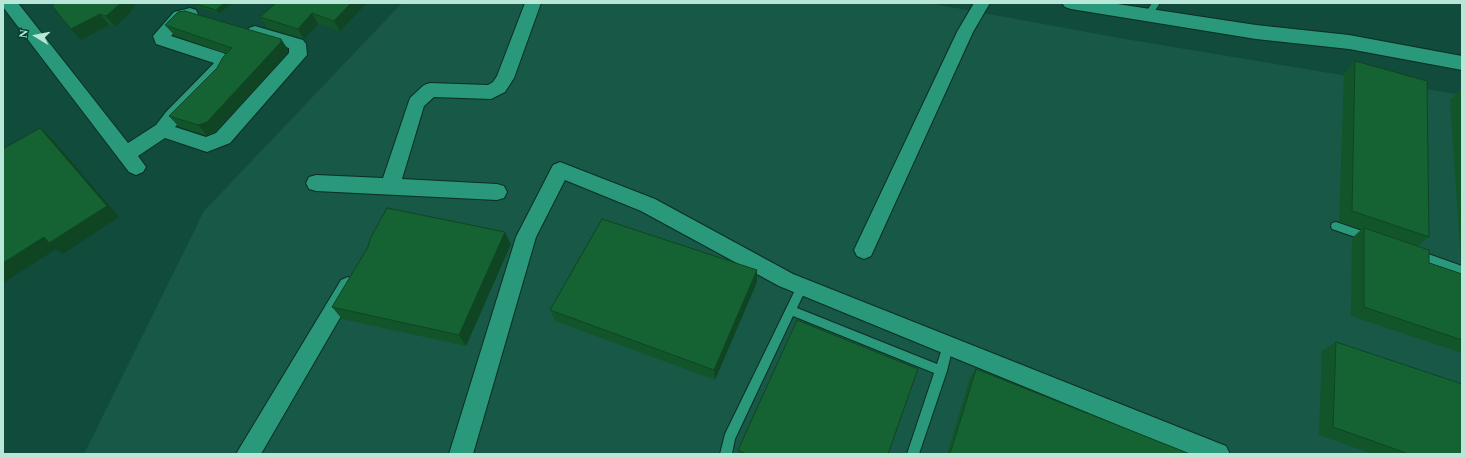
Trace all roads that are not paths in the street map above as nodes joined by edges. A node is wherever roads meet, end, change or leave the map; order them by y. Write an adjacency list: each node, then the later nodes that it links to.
1 (9, 3): 9 (street)
2 (533, 3): 11 (street)
3 (982, 3): 15 (street)
4 (1071, 3): 5 (main road)
5 (1152, 9): 8 (main road)
6 (208, 18): 9 (street)
7 (238, 27): 9 (street)
8 (1462, 63)
9 (163, 130)
10 (316, 183): 11 (street)
11 (390, 186): 12 (street)
12 (497, 192)
13 (1336, 226): 14 (lane)
14 (1380, 242)
15 (864, 250)
16 (1410, 252): 18 (lane)
17 (360, 266): 23 (street)
18 (1462, 270)
19 (802, 287): 20 (lane); 21 (street); 24 (street)
20 (791, 310): 22 (lane); 25 (lane)
21 (948, 346): 22 (lane); 27 (street)
22 (941, 371): 26 (lane)
23 (248, 454)
24 (461, 454)
25 (726, 454)
26 (913, 454)
27 (1218, 454)

